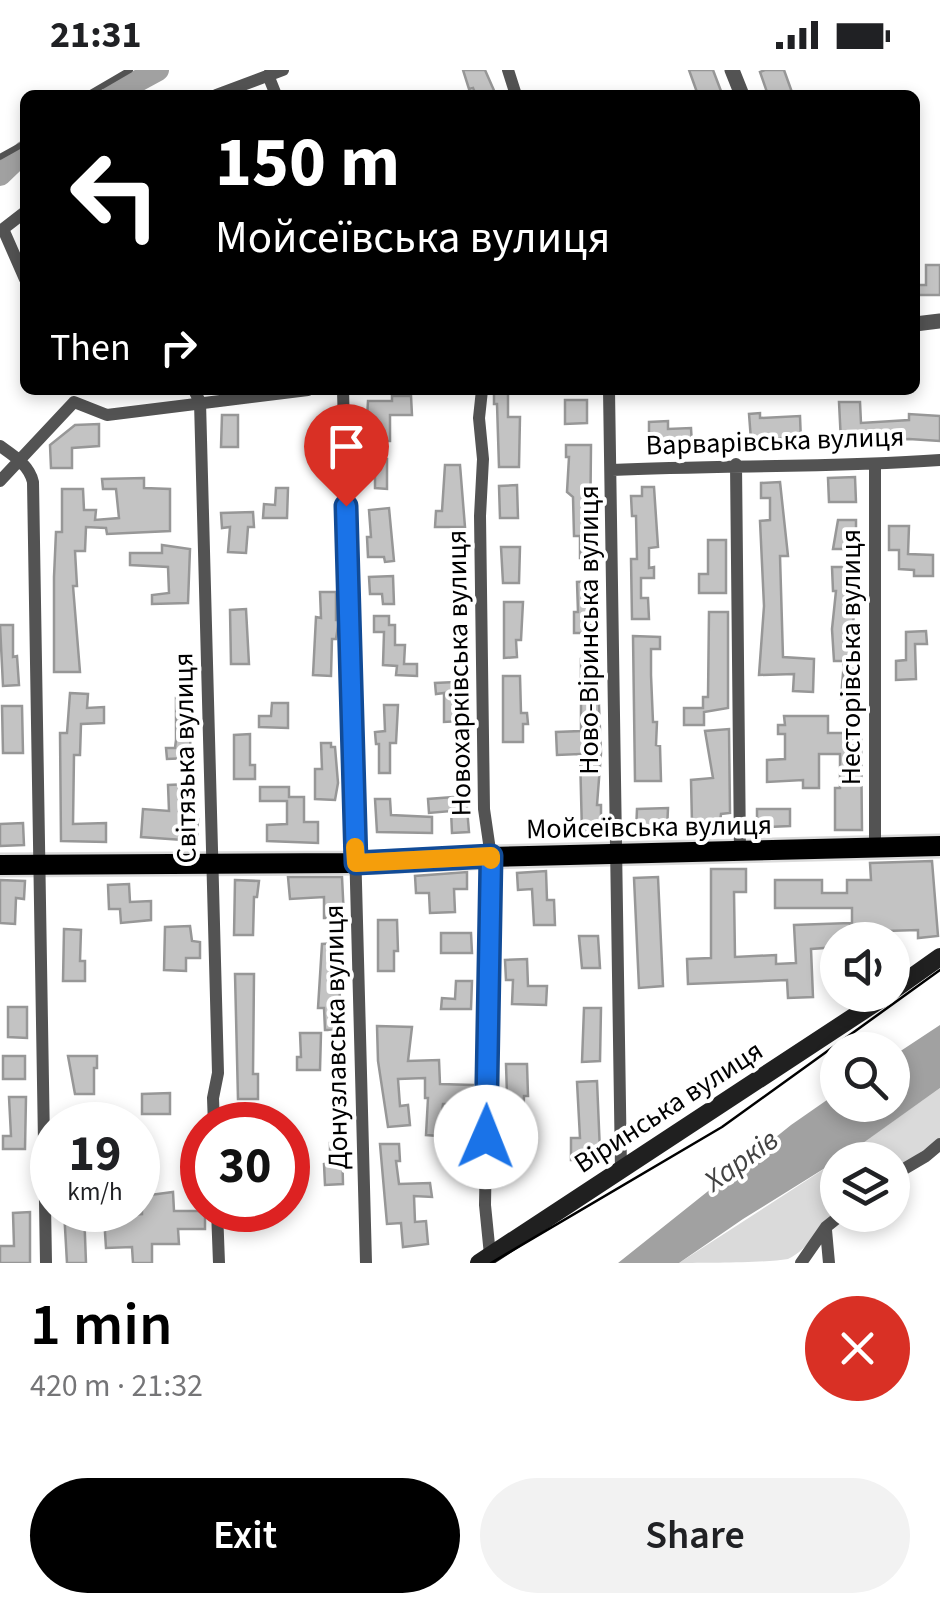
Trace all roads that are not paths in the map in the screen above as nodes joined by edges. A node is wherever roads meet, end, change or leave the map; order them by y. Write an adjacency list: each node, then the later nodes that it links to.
1 (130, 70): 4 (lane)
2 (282, 70): 3 (street)
3 (268, 75): 5 (street); 6 (street)
4 (96, 90)
5 (229, 90)
6 (274, 90)
7 (20, 216): 8 (street)
8 (20, 268)
9 (342, 395): 26 (street, Донузлавська вулиця)
10 (481, 395): 25 (street, Новохарківська вулиця)
11 (609, 395): 19 (street, Ново-Віринська вулиця)
12 (72, 396): 13 (street); 15 (street)
13 (197, 396): 29 (street, Світязька вулиця)
14 (0, 446): 15 (street)
15 (20, 460): 20 (street); 27 (street)
16 (940, 460): 18 (street, Варварівська вулиця)
17 (736, 464): 18 (street, Варварівська вулиця); 19 (street, Варварівська вулиця); 23 (street)
18 (875, 464): 22 (street, Несторівська вулиця)
19 (612, 470): 24 (street, Ново-Віринська вулиця)
20 (0, 481)
21 (940, 846): 22 (main road, Мойсеївська вулиця)
22 (875, 849): 23 (main road, Мойсеївська вулиця)
23 (740, 853): 24 (main road, Мойсеївська вулиця)
24 (614, 854): 25 (main road, Мойсеївська вулиця); 36 (street, Ново-Віринська вулиця)
25 (491, 856): 26 (main road, Мойсеївська вулиця); 40 (street, Новохарківська вулиця)
26 (356, 863): 29 (main road, Мойсеївська вулиця); 43 (street, Донузлавська вулиця)
27 (38, 864): 28 (main road, Мойсеївська вулиця); 29 (main road, Мойсеївська вулиця); 41 (street)
28 (0, 865)
29 (212, 866): 33 (street, Світязька вулиця)
30 (940, 957): 31 (main road, Віринська вулиця)
31 (910, 979)
32 (861, 1012): 36 (main road, Віринська вулиця)
33 (213, 1102)
34 (940, 1144): 35 (street)
35 (910, 1165)
36 (620, 1170): 40 (main road, Віринська вулиця)
37 (218, 1232): 42 (street)
38 (823, 1232): 44 (street)
39 (826, 1232): 45 (street)
40 (494, 1255)
41 (46, 1263)
42 (219, 1263)
43 (366, 1263)
44 (801, 1263)
45 (828, 1263)

